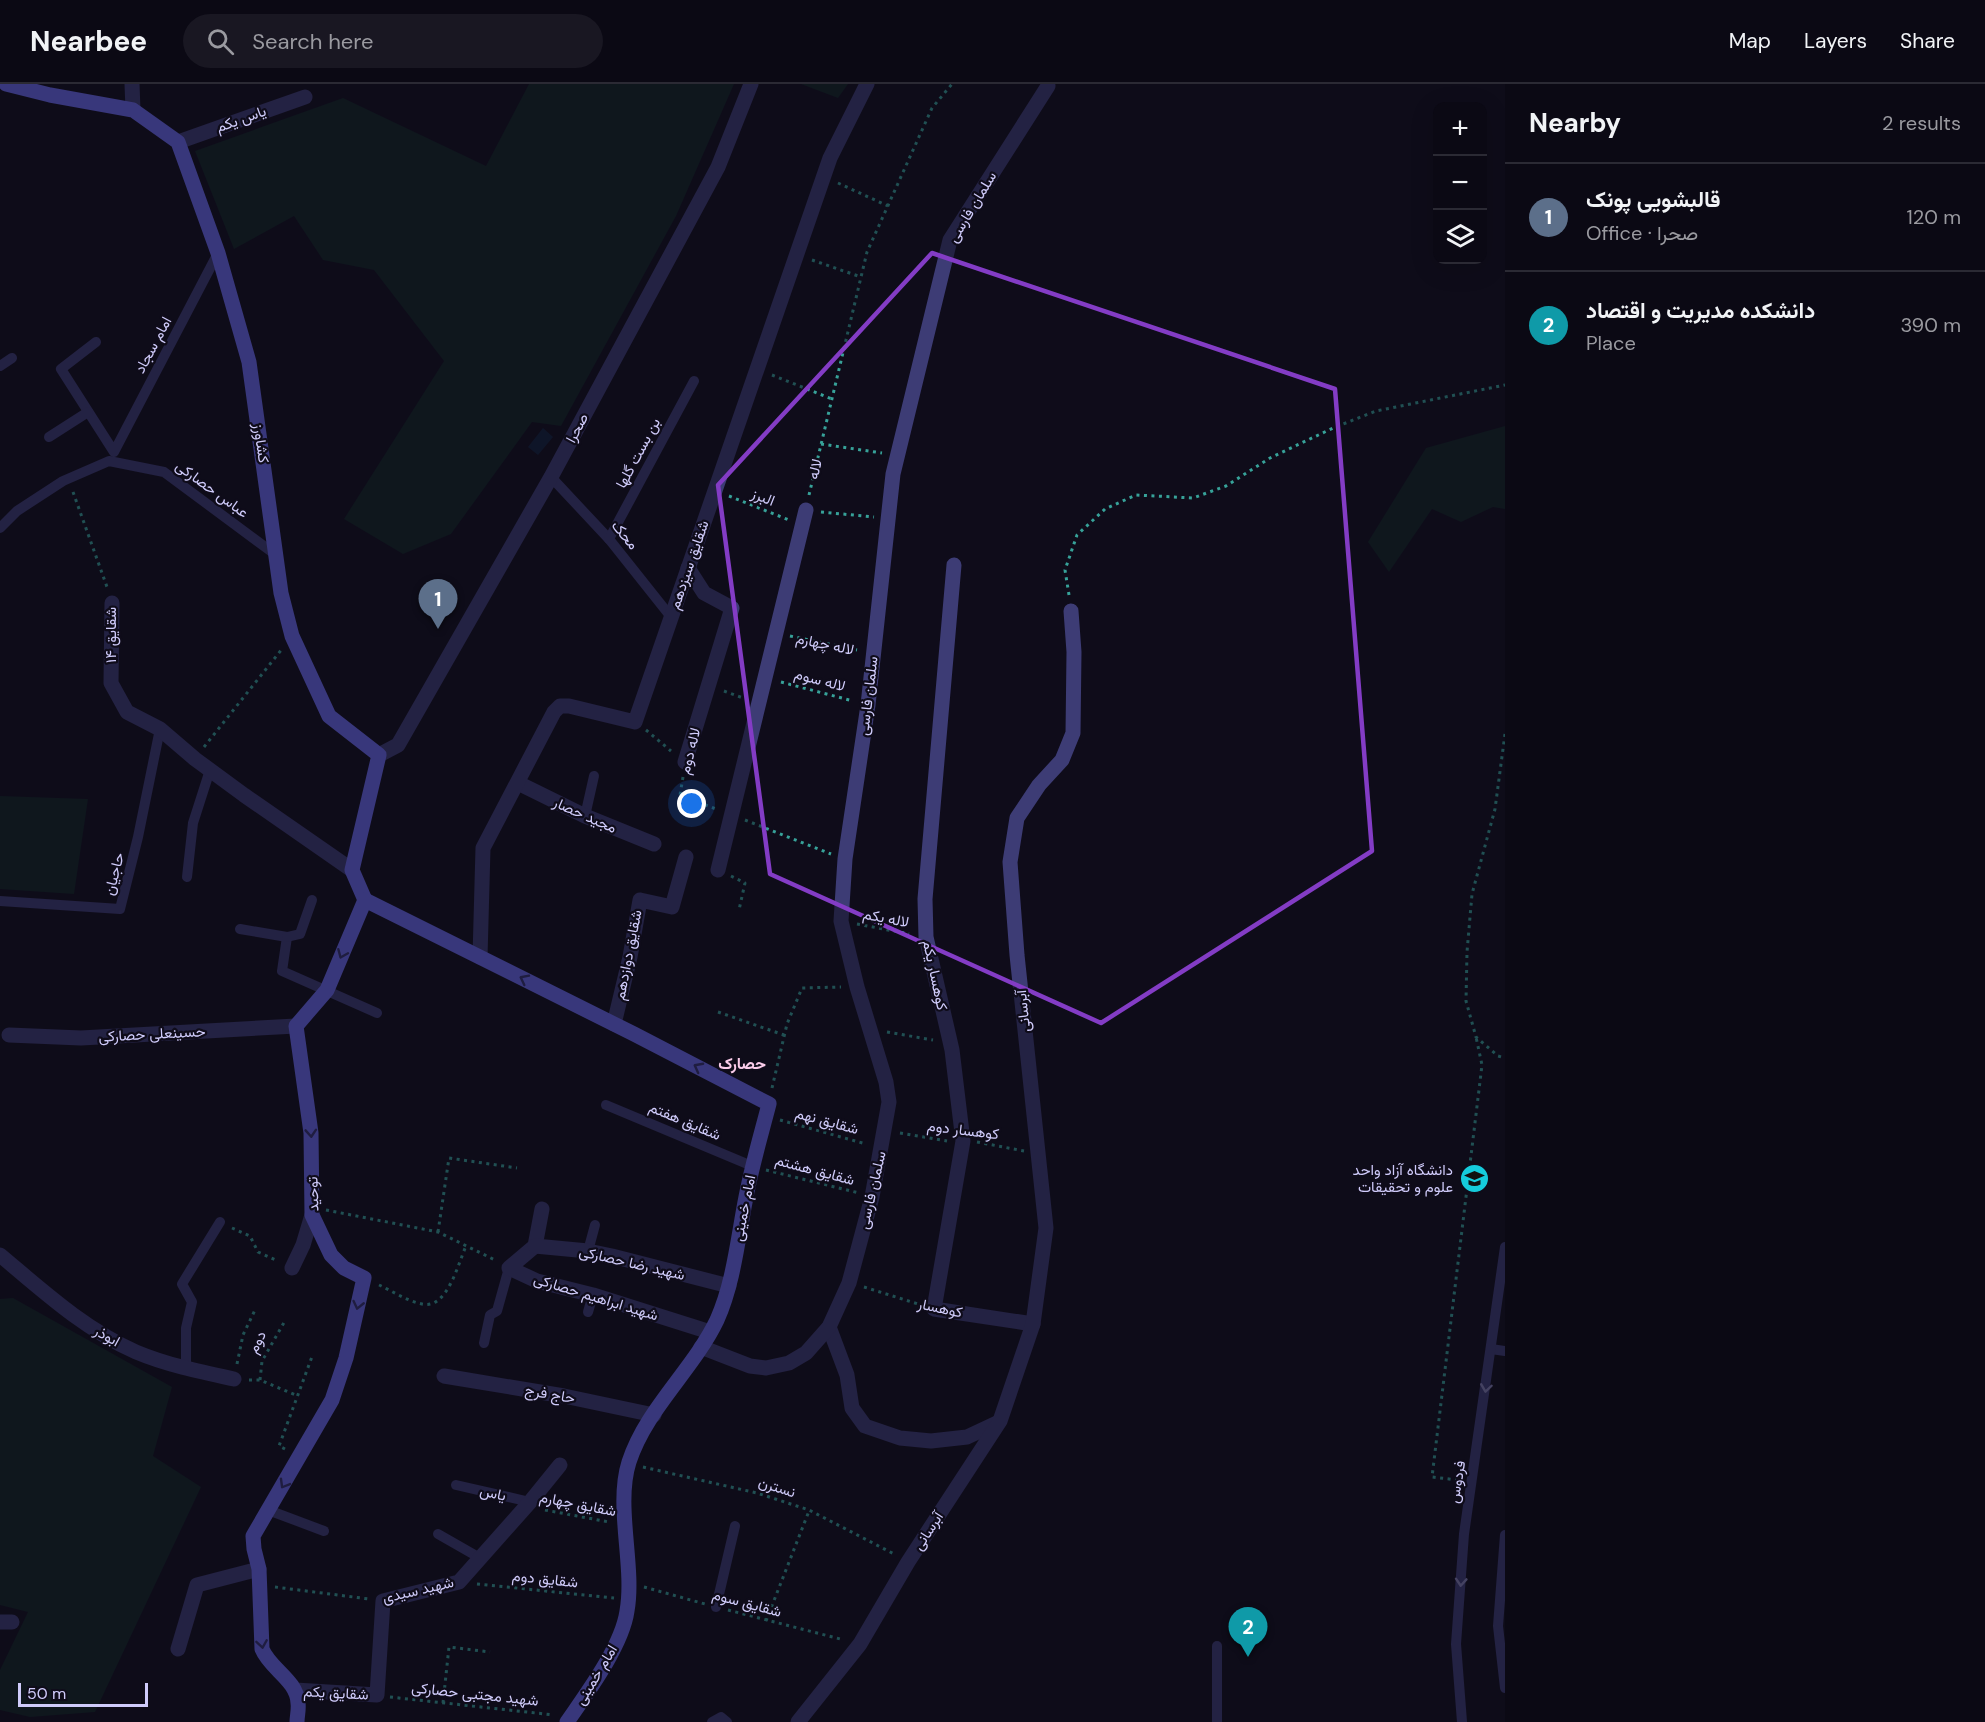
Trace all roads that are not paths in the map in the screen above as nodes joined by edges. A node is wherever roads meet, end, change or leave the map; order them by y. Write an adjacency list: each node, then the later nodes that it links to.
1 (6, 84): 7 (street)
2 (132, 84): 7 (street)
3 (751, 84): 16 (street, صحرا)
4 (867, 84): 22 (street, شقایق سیزدهم)
5 (1048, 86): 66 (street, سلمان فارسی)
6 (305, 97): 8 (street, یاس یکم)
7 (133, 110): 8 (street)
8 (178, 142): 9 (street, کشاورز)
9 (218, 253): 14 (lane, امام سجاد); 20 (street, کشاورز)
10 (96, 342): 14 (lane)
11 (12, 358): 12 (lane)
12 (0, 366)
13 (694, 381): 19 (lane, بن بست گلها)
14 (88, 412): 15 (lane)
15 (49, 437)
16 (551, 477): 19 (lane, محک); 27 (street, صحرا)
17 (806, 510): 36 (street)
18 (0, 528): 20 (lane, عباس حصارکی)
19 (609, 538): 25 (lane, محک)
20 (276, 555): 27 (street, کشاورز)
21 (954, 565): 63 (street, کوهسار یکم)
22 (688, 568): 25 (street, شقایق سیزدهم); 28 (street, لاله دوم)
23 (112, 603): 26 (street, شقایق ۱۴)
24 (1071, 612): 65 (street, آبرسانی)
25 (671, 617): 31 (street, شقایق سیزدهم)
26 (160, 729): 29 (street, شقایق ۱۴); 40 (lane, حاجیان)
27 (379, 756): 35 (street)
28 (685, 762)
29 (210, 770): 35 (street, شقایق ۱۴); 37 (lane)
30 (594, 776): 32 (lane)
31 (518, 783): 32 (street, مجید حصار); 43 (street)
32 (585, 816): 33 (street, مجید حصار)
33 (654, 844)
34 (686, 857): 46 (street, شقایق دوازدهم)
35 (352, 870): 39 (street)
36 (718, 870)
37 (187, 877)
38 (312, 900): 42 (lane)
39 (365, 900): 43 (street); 44 (street, one-way to 44)
40 (0, 901)
41 (240, 929): 42 (lane)
42 (287, 937): 44 (lane)
43 (480, 957): 46 (street, one-way to 43)
44 (327, 990): 45 (lane); 47 (street)
45 (377, 1013)
46 (614, 1024): 50 (street, امام خمینی, one-way to 46)
47 (296, 1026): 48 (street, حسینعلی حصارکی); 52 (street, توحید, one-way to 52)
48 (9, 1035)
49 (606, 1105): 50 (lane, شقایق هفتم)
50 (752, 1166): 61 (street, امام خمینی)
51 (542, 1209): 55 (street)
52 (312, 1211): 59 (street); 80 (street, توحید, one-way to 80)
53 (220, 1222): 72 (lane)
54 (595, 1225): 57 (lane)
55 (535, 1246): 57 (street, شهید رضا حصارکی); 60 (street)
56 (1505, 1247): 70 (lane, فردوس)
57 (588, 1251): 61 (street, شهید رضا حصارکی)
58 (0, 1255): 72 (street, ابوذر)
59 (292, 1268)
60 (509, 1268): 62 (street, شهید ابراهیم حصارکی); 68 (lane)
61 (729, 1286): 67 (street, امام خمینی)
62 (593, 1295): 64 (lane); 67 (street, شهید ابراهیم حصارکی)
63 (934, 1309): 65 (street, کوهسار)
64 (588, 1312)
65 (1033, 1324): 76 (street, آبرسانی)
66 (830, 1327): 69 (street); 76 (street)
67 (710, 1332): 69 (street, امام خمینی)
68 (484, 1343)
69 (701, 1347): 75 (street, امام خمینی)
70 (1491, 1349): 71 (lane); 99 (lane, فردوس, one-way to 99)
71 (1505, 1351)
72 (186, 1368): 74 (street, ابوذر)
73 (444, 1376): 75 (street, حاج فرج)
74 (234, 1379)
75 (654, 1415): 93 (street, امام خمینی)
76 (1000, 1421): 97 (street, آبرسانی)
77 (560, 1465): 79 (street, شهید سیدی)
78 (456, 1485): 79 (lane, یاس)
79 (528, 1504): 85 (street, شهید سیدی)
80 (268, 1510): 82 (lane); 86 (street)
81 (735, 1526): 87 (lane)
82 (324, 1531)
83 (438, 1534): 85 (lane)
84 (1505, 1535): 90 (lane)
85 (480, 1558): 92 (street, شهید سیدی)
86 (259, 1569): 89 (street); 91 (street, one-way to 91)
87 (716, 1607)
88 (1217, 1646): 98 (lane)
89 (178, 1649)
90 (1505, 1683)
91 (295, 1690): 92 (street, شقایق یکم); 94 (street)
92 (377, 1695)
93 (569, 1719)
94 (297, 1722)
95 (712, 1722): 96 (lane)
96 (727, 1722)
97 (798, 1722)
98 (1217, 1722)
99 (1462, 1722)

